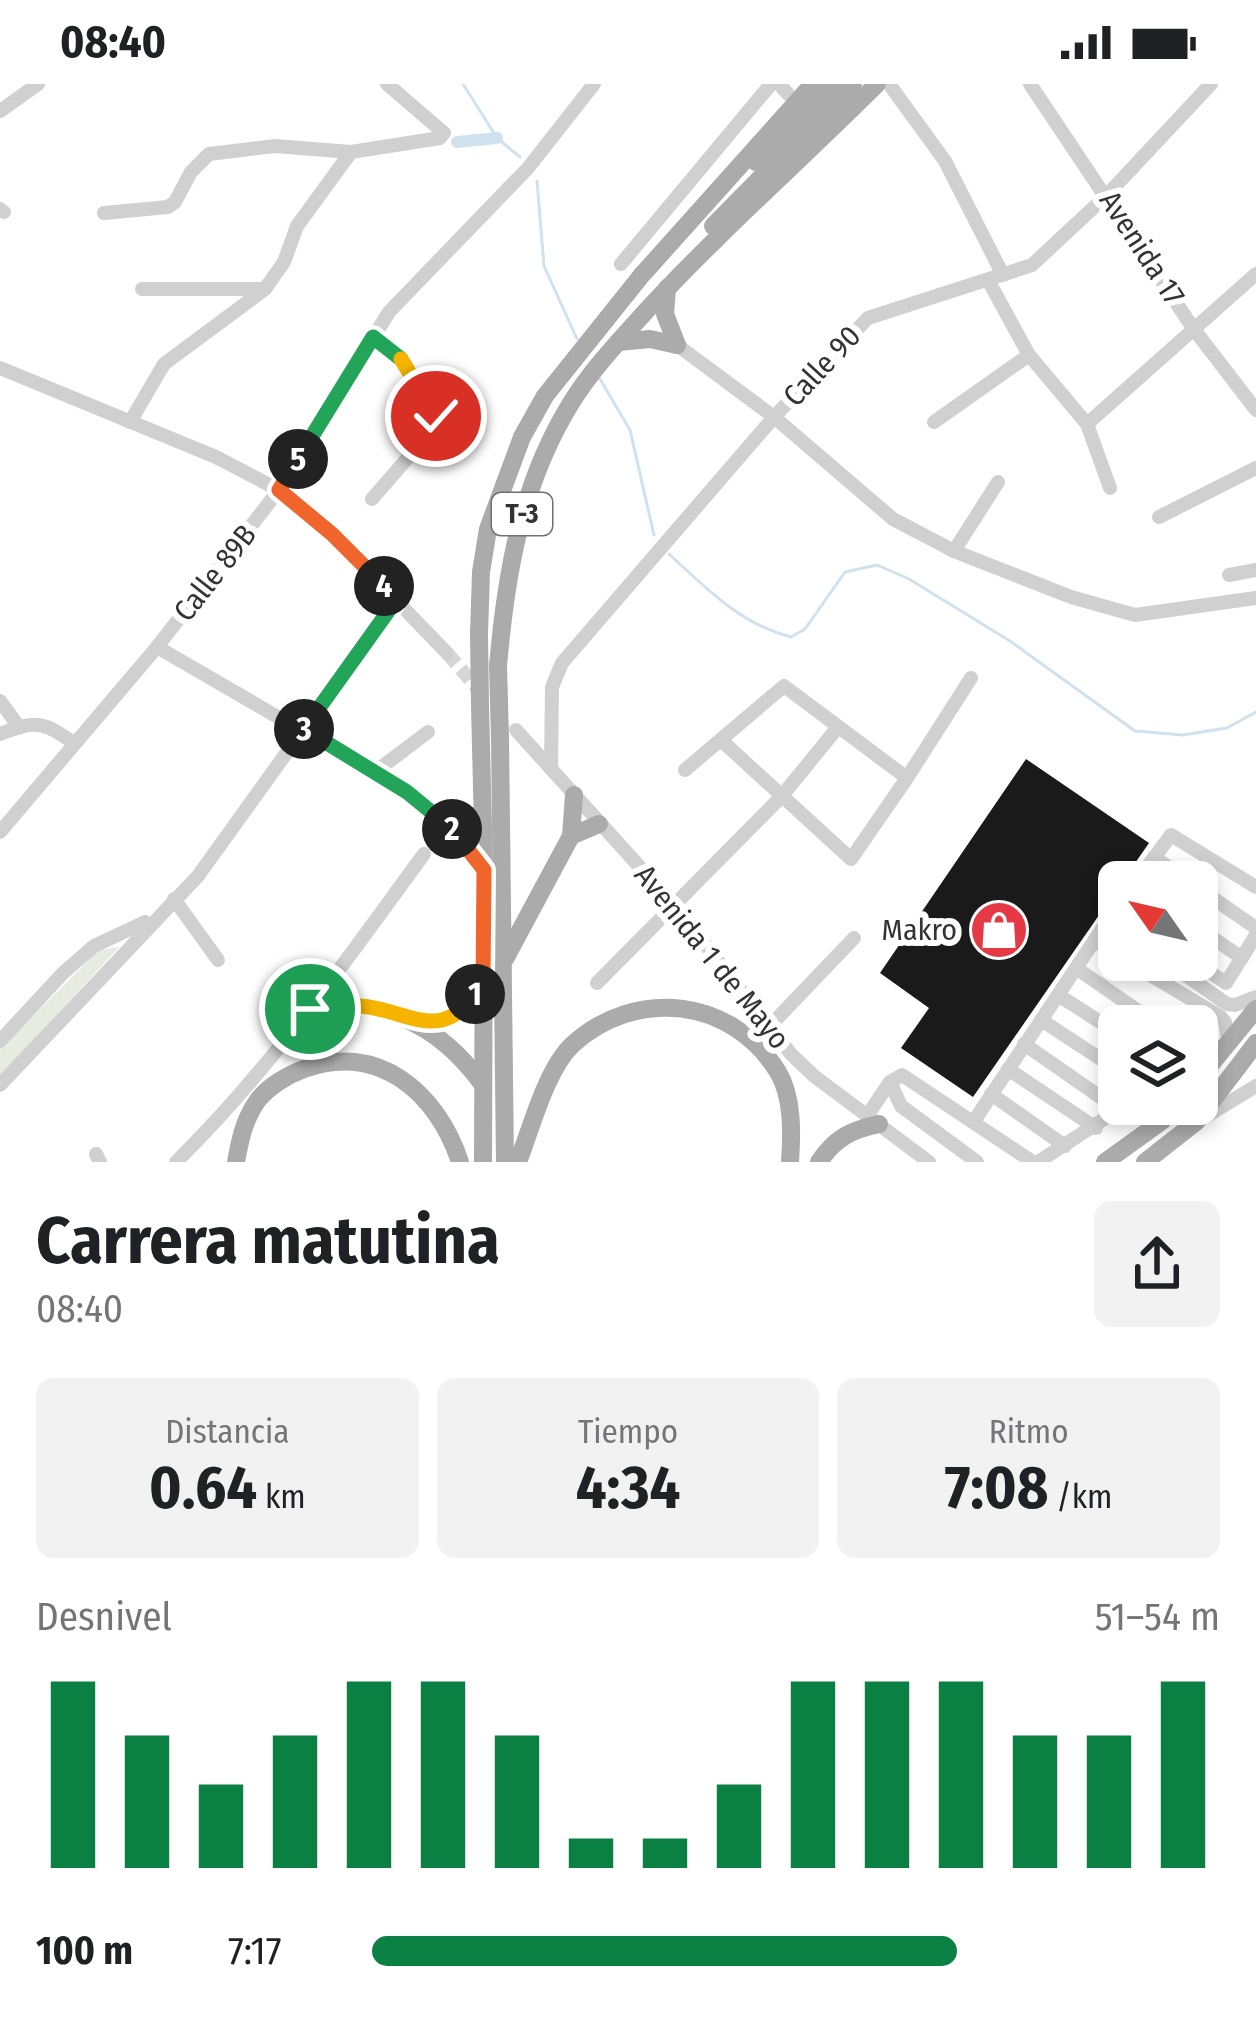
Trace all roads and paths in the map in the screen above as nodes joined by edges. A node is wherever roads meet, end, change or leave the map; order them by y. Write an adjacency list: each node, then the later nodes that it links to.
1 (38, 84): 12 (street)
2 (387, 84): 13 (street)
3 (594, 84): 25 (street, Calle 89B)
4 (813, 84): 15 (main road, T-3)
5 (832, 84): 15 (main road)
6 (853, 84): 23 (main road)
7 (877, 84): 22 (main road, T-3)
8 (889, 84): 19 (street)
9 (1030, 84): 14 (street, Avenida 17)
10 (784, 86): 15 (main road); 17 (street)
11 (1203, 87): 14 (street, Calle 90)
12 (0, 111)
13 (351, 152): 16 (street); 21 (street)
14 (1107, 195): 19 (street, Calle 90); 24 (street, Avenida 17)
15 (699, 212): 71 (main road, T-3, bridge)
16 (104, 213)
17 (621, 264)
18 (1256, 274): 24 (street)
19 (996, 277): 28 (street); 31 (street, Calle 90)
20 (142, 289): 21 (street)
21 (265, 289): 32 (street)
22 (667, 289): 23 (main road, T-3); 27 (main road)
23 (643, 314): 26 (main road, T-3)
24 (1193, 328): 30 (street, Avenida 17); 34 (street)
25 (373, 337): 38 (street, Calle 89B); 39 (street)
26 (618, 342): 27 (main road); 55 (main road, T-3, bridge)
27 (677, 345): 31 (street)
28 (1029, 355): 33 (street); 34 (street)
29 (0, 368): 32 (street)
30 (1256, 410)
31 (774, 418): 41 (street); 58 (street, Calle 90)
32 (130, 422): 38 (street)
33 (934, 422)
34 (1087, 424): 37 (street)
35 (1256, 468): 40 (street)
36 (998, 482): 41 (street)
37 (1110, 488)
38 (279, 490): 45 (street); 46 (street, Calle 89B)
39 (372, 499)
40 (1159, 517)
41 (954, 551): 44 (street)
42 (1256, 570): 43 (street)
43 (1229, 575)
44 (1256, 598)
45 (397, 599): 47 (street); 52 (street)
46 (158, 646): 52 (street, Calle 89B); 57 (street)
47 (447, 653)
48 (971, 678): 61 (street)
49 (0, 701): 50 (street)
50 (19, 727): 54 (street); 57 (street)
51 (838, 727): 56 (street); 61 (street); 63 (street)
52 (304, 729): 60 (street, Calle 89B); 73 (street)
53 (428, 732): 60 (street)
54 (0, 734)
55 (508, 734): 58 (street, Avenida 1 de Mayo); 85 (main road, T-3)
56 (722, 741): 59 (street); 63 (street)
57 (74, 743): 65 (street)
58 (551, 769): 62 (street, Avenida 1 de Mayo)
59 (685, 770)
60 (375, 772): 71 (street, Calle 89B)
61 (907, 778): 63 (street)
62 (574, 795): 64 (street, Avenida 1 de Mayo); 66 (main road)
63 (782, 797): 75 (street)
64 (599, 824): 66 (main road); 75 (street, Avenida 1 de Mayo)
65 (0, 832)
66 (571, 836): 85 (main road)
67 (424, 854): 99 (street)
68 (1154, 857): 69 (street); 70 (street); 72 (street)
69 (1151, 861)
70 (1160, 861)
71 (484, 870): 90 (main road, T-3)
72 (1256, 887)
73 (174, 899): 76 (street); 84 (street)
74 (1218, 903): 77 (street)
75 (675, 906): 91 (street); 105 (street, Avenida 1 de Mayo)
76 (155, 918): 106 (street); 115 (street)
77 (1256, 931): 83 (street)
78 (1098, 937): 80 (street)
79 (854, 938): 105 (street)
80 (1095, 941): 82 (street); 86 (street)
81 (1218, 941): 83 (street)
82 (1098, 943)
83 (1242, 958): 92 (street)
84 (218, 960)
85 (503, 963): 133 (main road, T-3)
86 (1076, 968): 93 (street); 96 (street)
87 (1218, 978): 92 (street)
88 (1158, 981): 97 (street)
89 (1193, 981): 95 (street)
90 (483, 982): 104 (main road); 114 (main road, T-3)
91 (597, 982)
92 (1226, 983): 95 (street)
93 (1058, 994): 102 (street); 103 (street)
94 (1256, 997): 95 (street)
95 (1217, 998): 98 (street)
96 (1130, 1005)
97 (1196, 1005)
98 (1212, 1005)
99 (310, 1009): 104 (main road); 129 (street)
100 (1256, 1010): 109 (main road)
101 (1218, 1018): 109 (street)
102 (1041, 1020): 108 (street); 110 (street)
103 (1098, 1020)
104 (417, 1022): 114 (main road)
105 (769, 1027): 121 (street, Avenida 1 de Mayo)
106 (0, 1041)
107 (1256, 1043): 118 (main road)
108 (1024, 1045): 112 (street); 117 (street)
109 (1229, 1045): 111 (main road)
110 (1098, 1057)
111 (1218, 1058)
112 (1008, 1069): 119 (street); 126 (street)
113 (896, 1078): 121 (street); 122 (street); 138 (street)
114 (481, 1082): 132 (main road, T-3)
115 (0, 1085)
116 (1256, 1086): 120 (street)
117 (1098, 1091)
118 (1218, 1093)
119 (991, 1094): 122 (street); 127 (street)
120 (1218, 1109)
121 (873, 1120): 136 (main road); 137 (street, Avenida 1 de Mayo)
122 (974, 1121): 139 (street)
123 (1100, 1125): 126 (street)
124 (1156, 1125): 140 (main road)
125 (1193, 1125): 128 (main road)
126 (1096, 1128): 127 (street)
127 (1065, 1146): 139 (street)
128 (1161, 1158)
129 (176, 1162)
130 (236, 1162): 131 (main road)
131 (460, 1162)
132 (483, 1162)
133 (506, 1162)
134 (518, 1162): 135 (main road)
135 (790, 1162)
136 (819, 1162)
137 (929, 1162)
138 (977, 1162)
139 (1035, 1162)
140 (1105, 1162)

